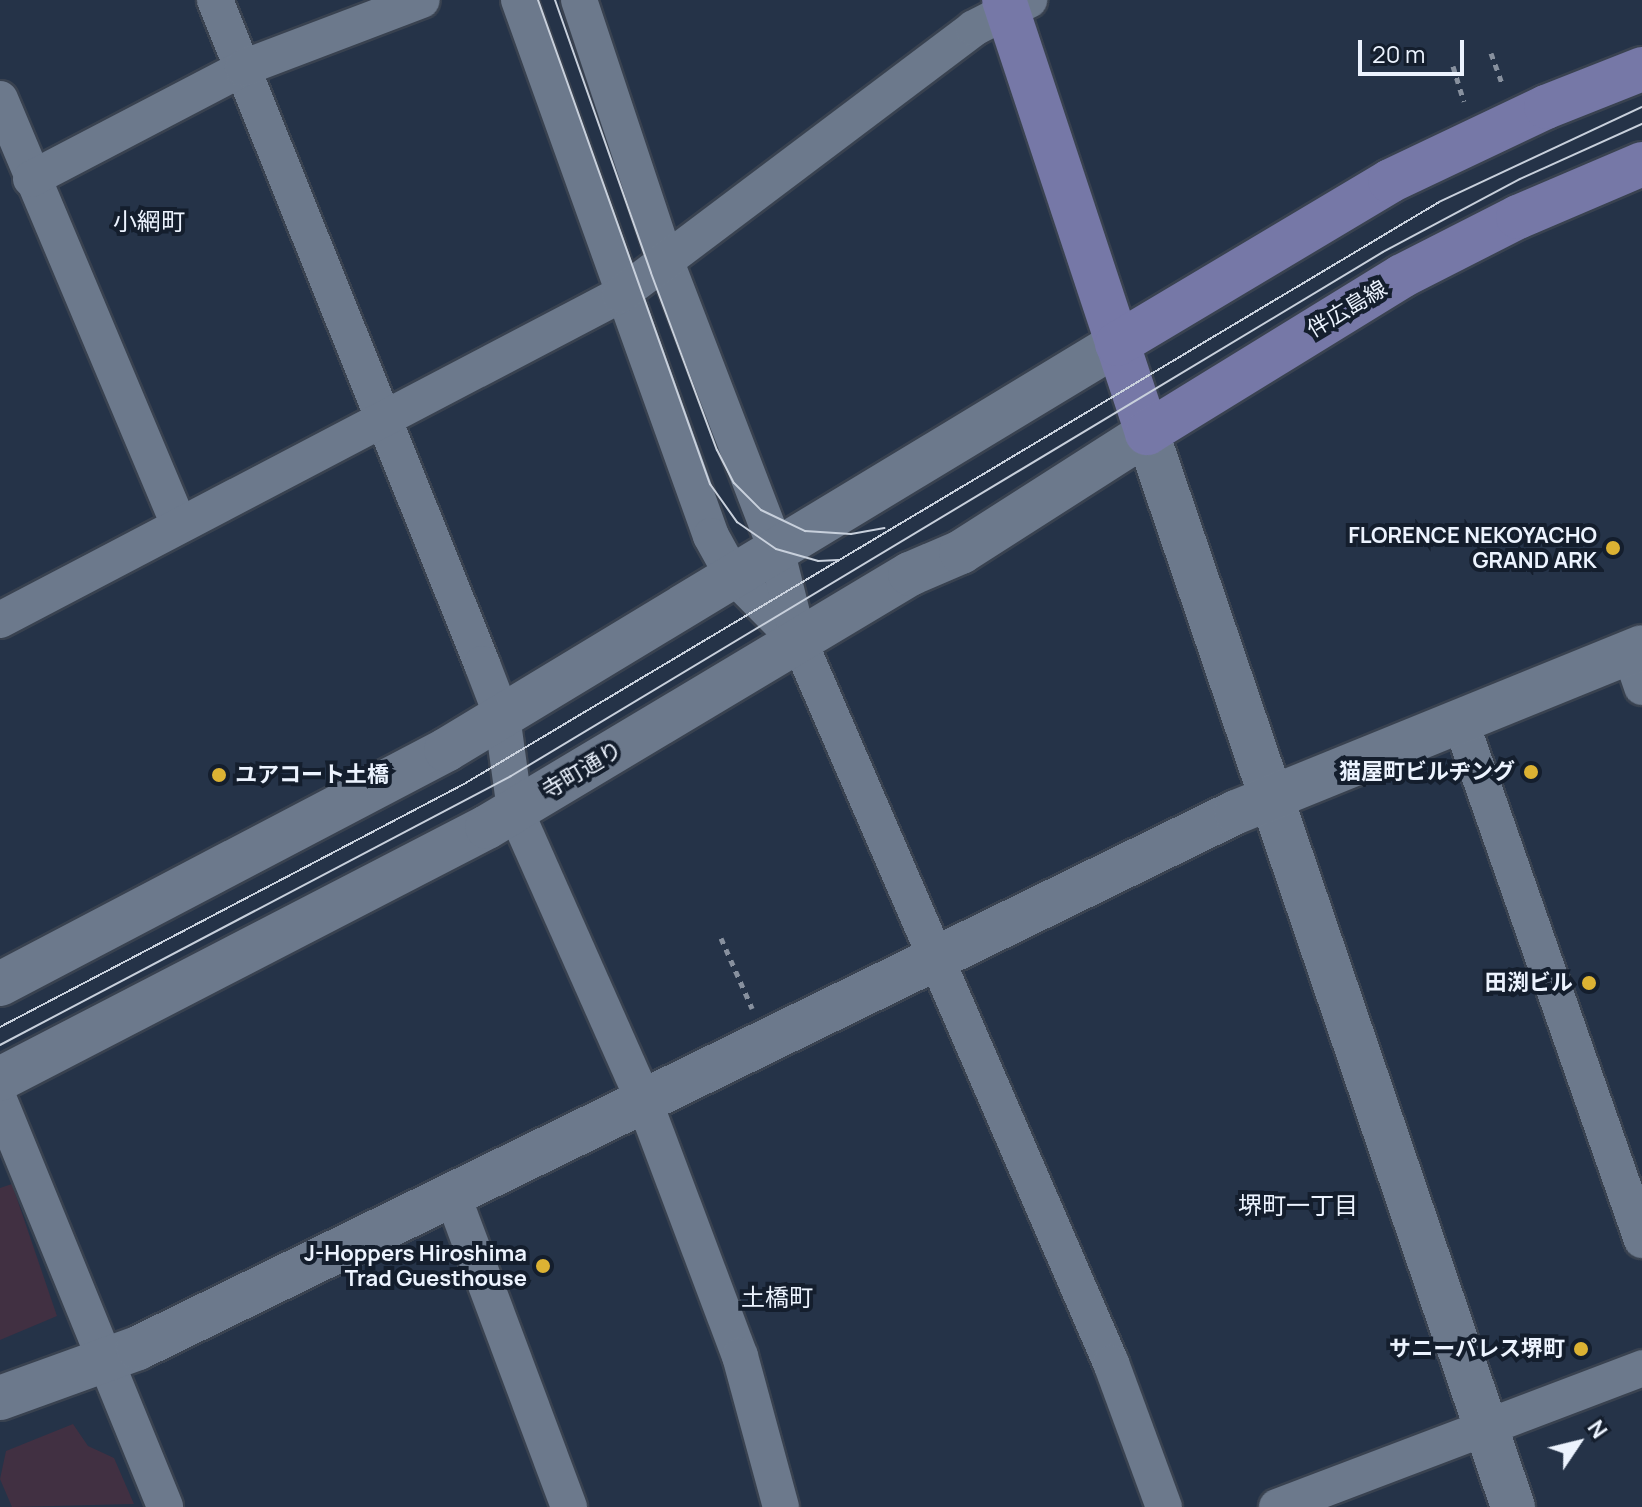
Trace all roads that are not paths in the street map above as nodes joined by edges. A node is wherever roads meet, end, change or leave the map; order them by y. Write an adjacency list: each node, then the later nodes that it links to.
1 (215, 0): 6 (street)
2 (422, 0): 6 (street)
3 (519, 0): 12 (street)
4 (579, 0): 11 (street)
5 (1013, 3): 11 (street); 13 (main road)
6 (243, 68): 10 (street); 14 (street)
7 (1642, 69): 13 (main road)
8 (0, 99): 10 (street)
9 (1642, 164): 15 (main road, 伴広島線)
10 (31, 179): 16 (street)
11 (666, 262): 12 (street); 17 (street)
12 (620, 295): 14 (street); 18 (street)
13 (1117, 344): 15 (main road); 17 (street)
14 (384, 416): 16 (street); 22 (street)
15 (1147, 433): 20 (street, 寺町通り); 24 (street)
16 (178, 523): 19 (street)
17 (776, 549): 18 (street); 20 (street)
18 (732, 574): 20 (street); 22 (street)
19 (0, 620)
20 (799, 641): 25 (street, 寺町通り); 26 (street)
21 (1638, 662): 23 (street)
22 (502, 716): 25 (street); 27 (street)
23 (1460, 720): 24 (street); 32 (street)
24 (1272, 796): 26 (street); 36 (street)
25 (515, 810): 28 (street, 寺町通り); 29 (street)
26 (936, 956): 29 (street); 40 (street)
27 (0, 984)
28 (0, 1079)
29 (644, 1101): 31 (street); 39 (street)
30 (0, 1102): 33 (street)
31 (452, 1194): 33 (street); 38 (street)
32 (1642, 1240)
33 (104, 1360): 35 (street); 37 (street)
34 (1642, 1368): 36 (street)
35 (0, 1398)
36 (1486, 1428): 41 (street); 42 (street)
37 (165, 1507)
38 (569, 1507)
39 (781, 1507)
40 (1164, 1507)
41 (1277, 1507)
42 (1513, 1507)

